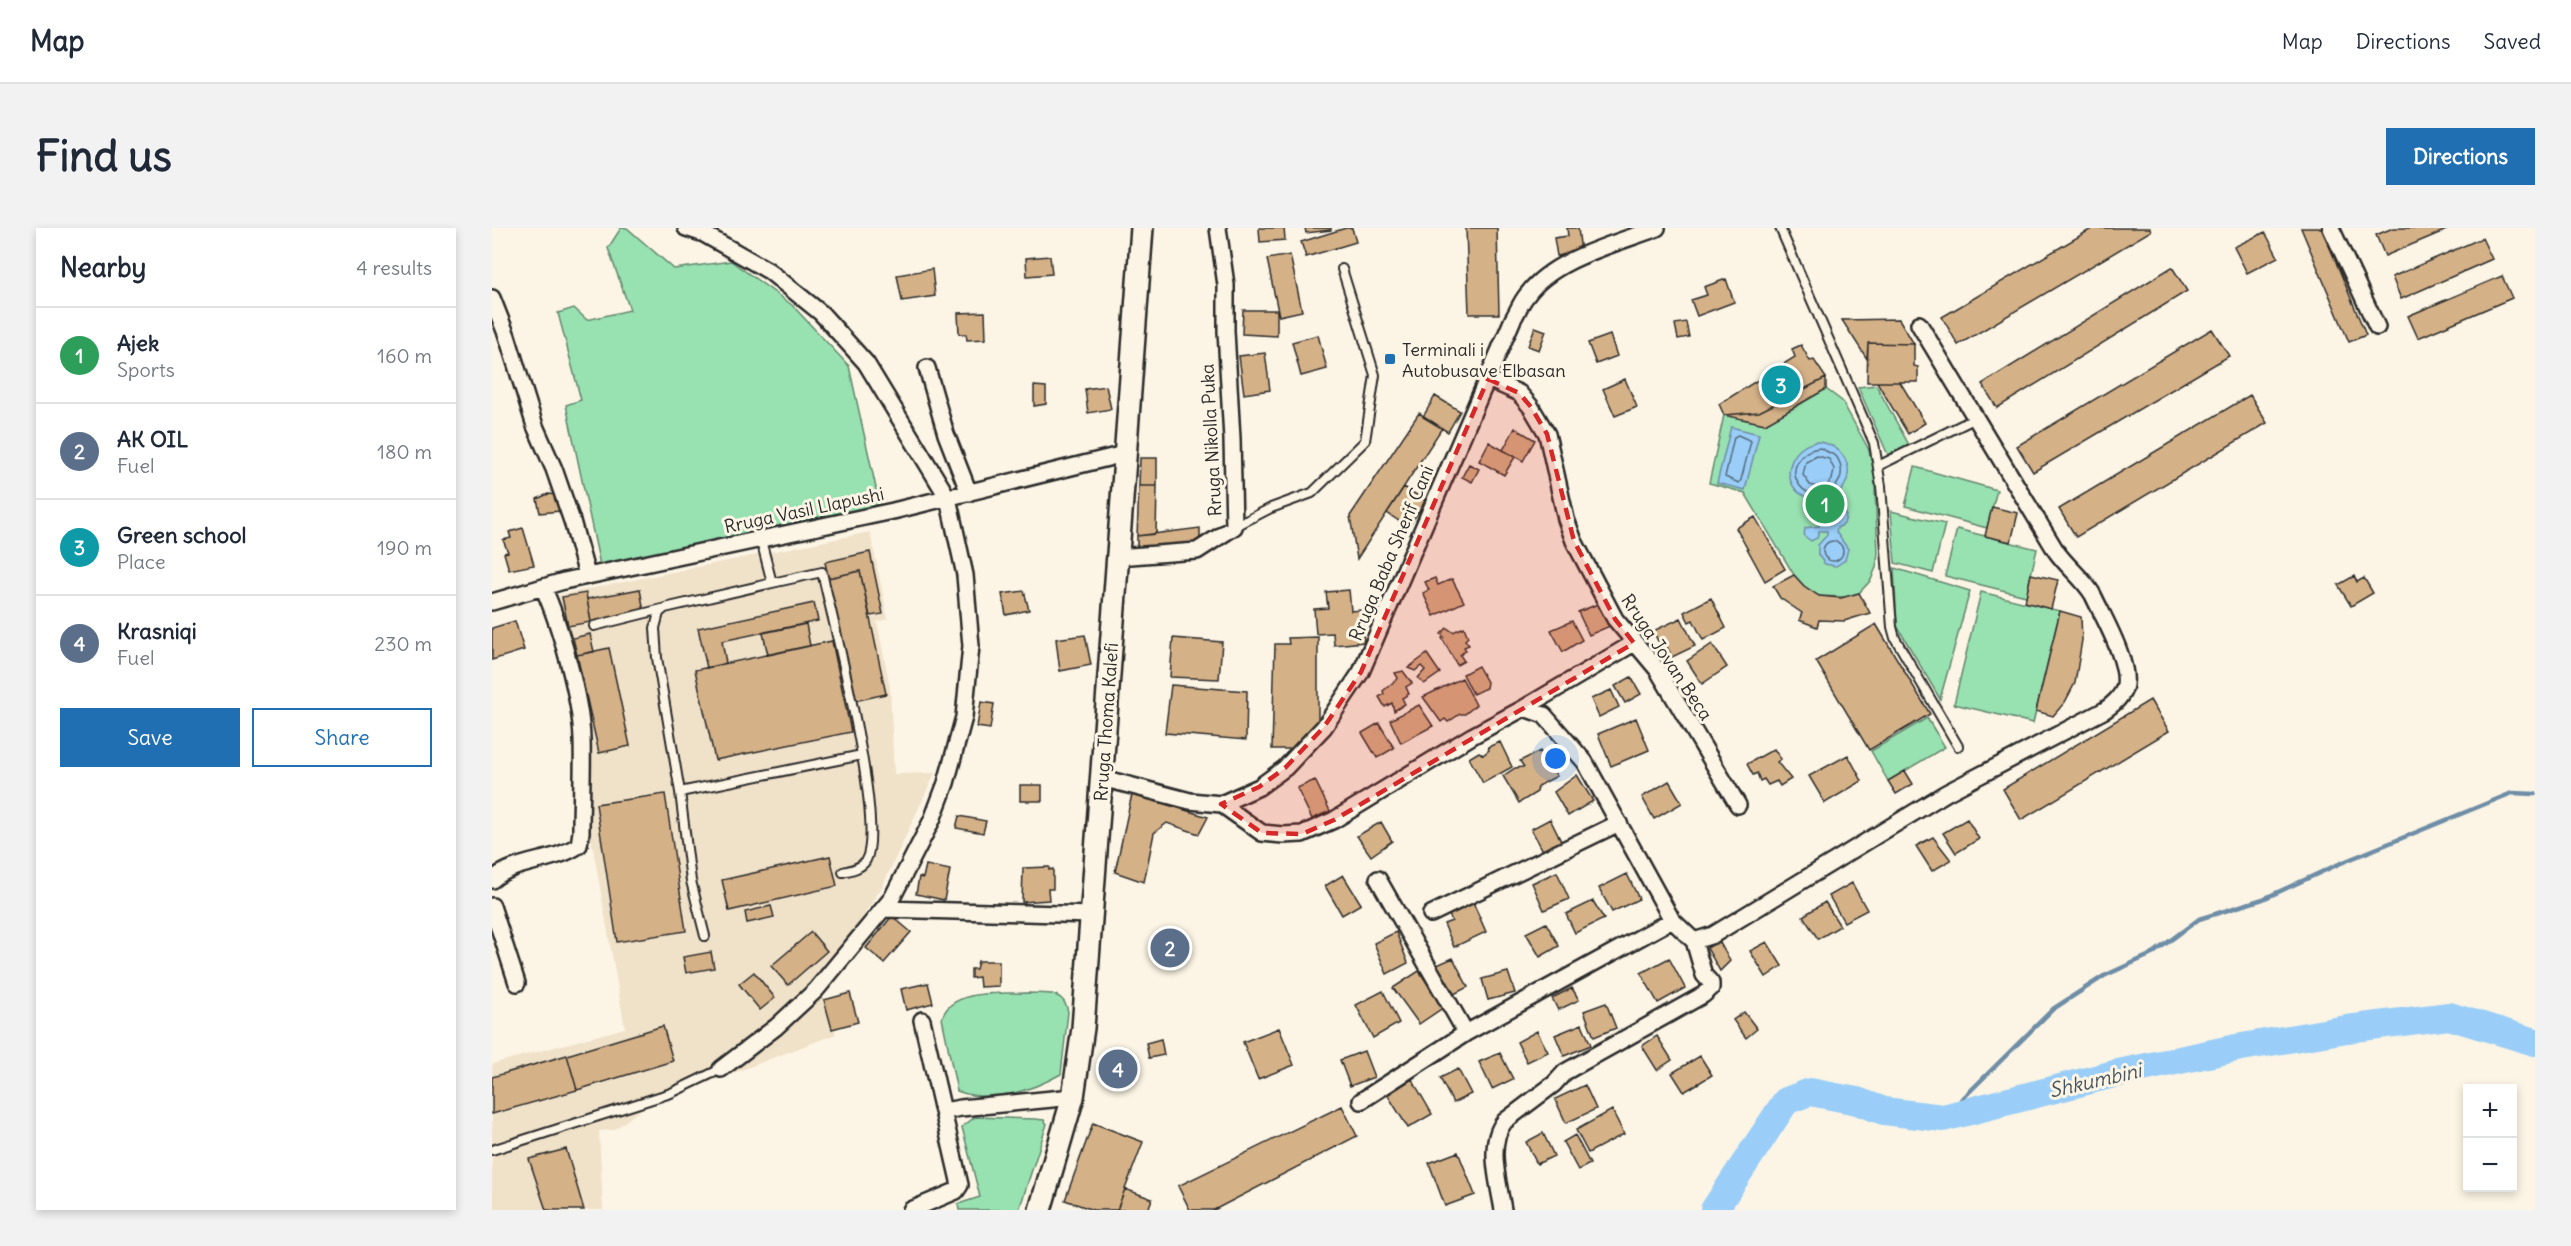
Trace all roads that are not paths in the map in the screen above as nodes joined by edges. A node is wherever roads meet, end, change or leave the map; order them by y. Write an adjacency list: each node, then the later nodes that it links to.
1 (686, 228): 17 (street)
2 (1142, 228): 14 (main road, Rruga Thoma Kalefi)
3 (1218, 228): 18 (street, Rruga Nikolla Puka)
4 (1657, 228): 12 (street, Rruga Baba Sherif Cani)
5 (1780, 228): 15 (lane)
6 (2331, 228): 10 (street)
7 (1342, 269): 18 (lane)
8 (492, 298): 21 (street)
9 (1919, 324): 13 (street)
10 (2377, 327)
11 (927, 368): 16 (street)
12 (1488, 379): 27 (street, Rruga Jovan Beca); 33 (street, Rruga Baba Sherif Cani)
13 (1976, 418): 15 (lane); 45 (street)
14 (1124, 454): 16 (street, Rruga Vasil Llapushi); 20 (main road, Rruga Thoma Kalefi)
15 (1878, 466): 29 (lane)
16 (969, 493): 17 (street, Rruga Vasil Llapushi)
17 (948, 498): 19 (street, Rruga Vasil Llapushi); 39 (street)
18 (1234, 527): 20 (street, Rruga Nikolla Puka)
19 (761, 540): 21 (street, Rruga Vasil Llapushi); 22 (lane)
20 (1117, 557): 31 (main road, Rruga Thoma Kalefi)
21 (587, 575): 23 (street, Rruga Vasil Llapushi)
22 (772, 583): 25 (lane); 30 (lane)
23 (543, 587): 24 (street, Rruga Vasil Llapushi); 38 (street)
24 (492, 602)
25 (665, 608): 26 (lane); 32 (lane)
26 (594, 626)
27 (1634, 643): 28 (street); 34 (street, Rruga Jovan Beca)
28 (1524, 708): 33 (street); 35 (street)
29 (1959, 746)
30 (862, 755): 32 (lane); 36 (lane)
31 (1102, 778): 33 (street, Rruga Baba Sherif Cani); 42 (main road, Rruga Thoma Kalefi)
32 (680, 792): 44 (lane)
33 (1221, 804)
34 (1738, 805)
35 (1619, 824): 41 (street); 43 (street)
36 (843, 872)
37 (1378, 879): 48 (street)
38 (492, 880)
39 (884, 909): 42 (street); 49 (street)
40 (492, 910): 46 (street)
41 (1431, 914)
42 (1092, 915): 50 (main road, Rruga Thoma Kalefi)
43 (1672, 921): 45 (street); 48 (street)
44 (705, 936)
45 (1694, 941): 56 (street)
46 (517, 983)
47 (922, 1020): 52 (street)
48 (1466, 1033): 51 (street)
49 (721, 1069): 53 (lane)
50 (1073, 1097): 52 (street); 55 (main road, Rruga Thoma Kalefi)
51 (1361, 1101)
52 (944, 1112): 54 (street)
53 (492, 1150)
54 (911, 1210)
55 (1040, 1210)
56 (1503, 1210)

